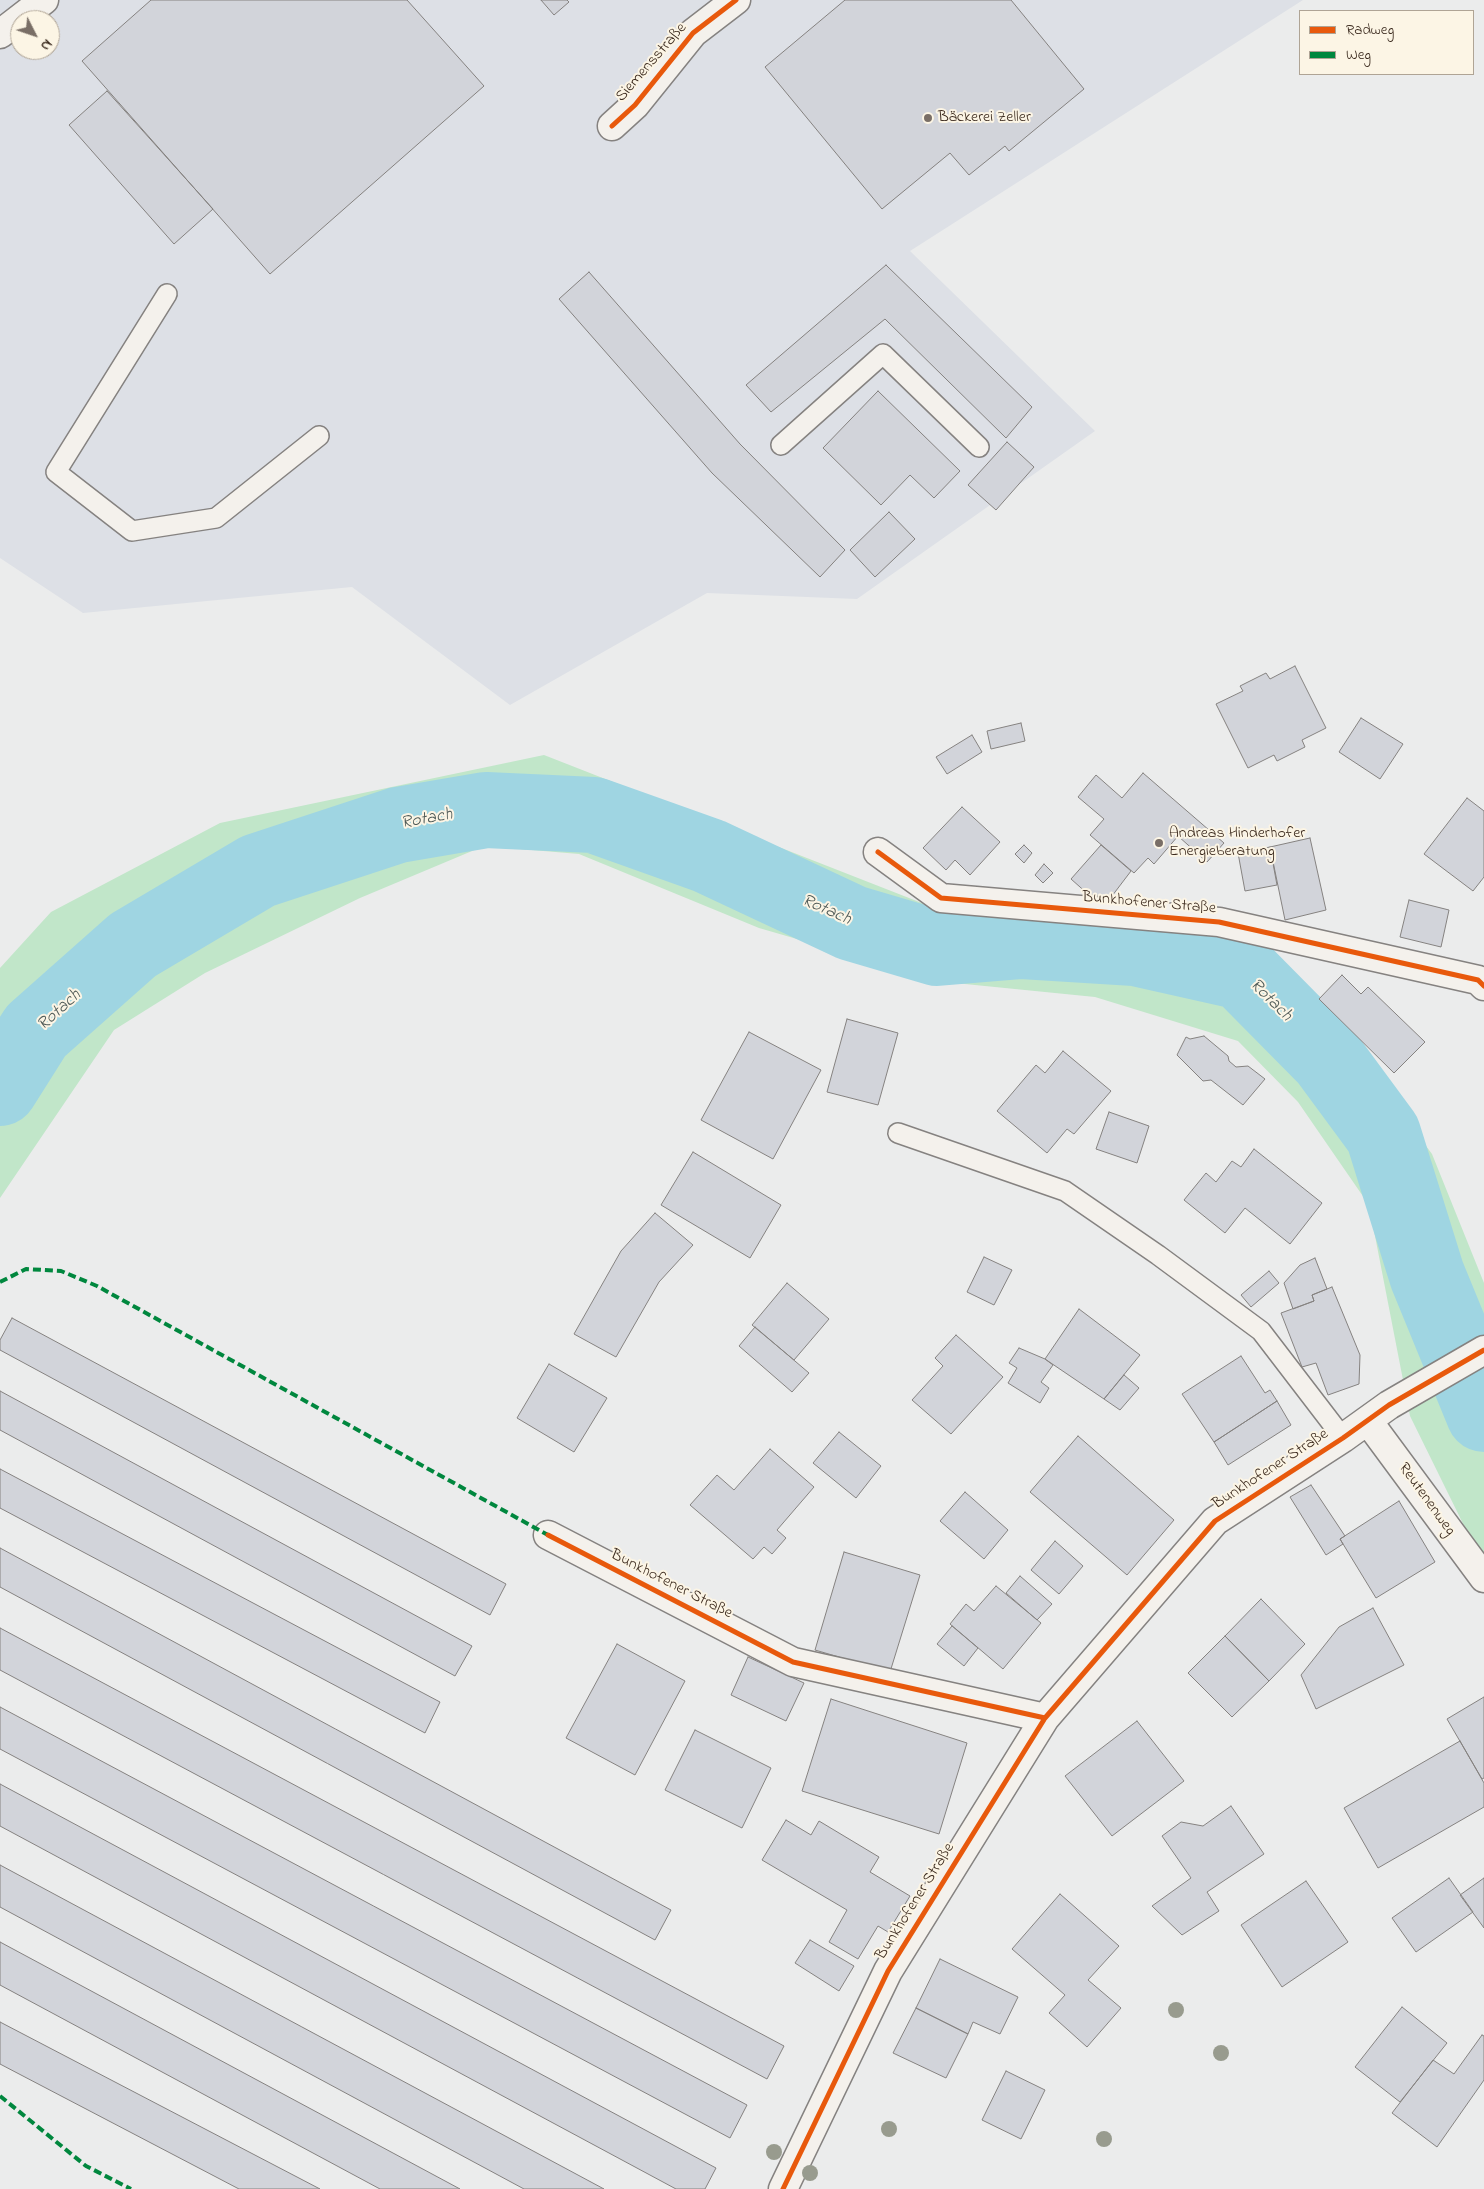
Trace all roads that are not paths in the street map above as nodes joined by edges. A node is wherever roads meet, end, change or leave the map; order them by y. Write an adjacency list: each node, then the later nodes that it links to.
1 (44, 0): 3 (street)
2 (736, 0): 4 (street, Siemensstraße)
3 (0, 34)
4 (612, 126)
5 (167, 294): 6 (lane)
6 (319, 436)
7 (781, 445): 8 (lane)
8 (978, 447)
9 (878, 852): 10 (street, Bunkhofener Straße)
10 (1484, 986)
11 (898, 1133): 14 (lane)
12 (1484, 1350): 13 (street, Bunkhofener Straße)
13 (1368, 1421): 14 (street, Bunkhofener Straße); 16 (street, Reutenenweg)
14 (1343, 1438): 17 (street, Bunkhofener Straße)
15 (548, 1536): 17 (street, Bunkhofener Straße)
16 (1484, 1578)
17 (1045, 1718): 18 (street, Bunkhofener Straße)
18 (783, 2189)

